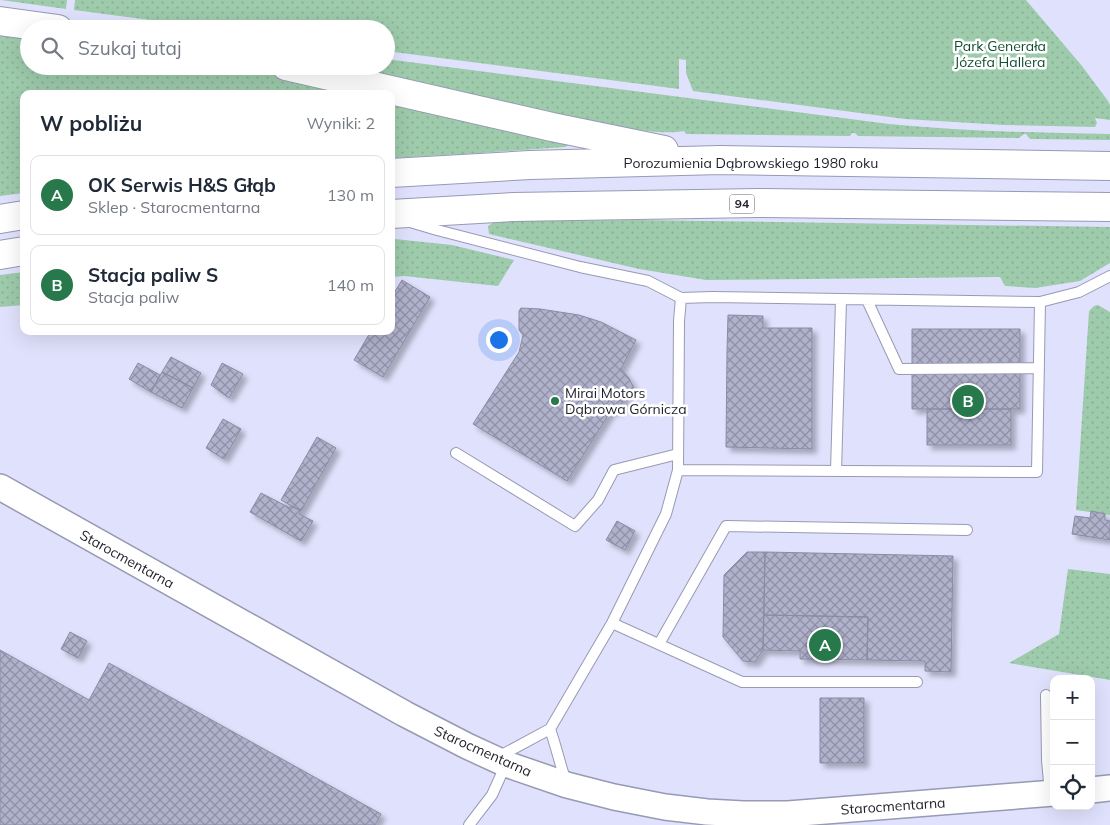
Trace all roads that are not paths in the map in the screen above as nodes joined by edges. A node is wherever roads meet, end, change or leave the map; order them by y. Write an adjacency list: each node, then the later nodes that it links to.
1 (0, 21): 2 (main road)
2 (20, 24)
3 (326, 75): 4 (main road)
4 (392, 90)
5 (395, 91): 6 (main road)
6 (720, 160): 7 (main road, Porozumienia Dąbrowskiego 1980 roku); 8 (main road, Porozumienia Dąbrowskiego 1980 roku)
7 (1110, 166)
8 (395, 173)
9 (1110, 207): 11 (main road, 94)
10 (20, 216): 13 (main road)
11 (395, 216)
12 (395, 217): 17 (lane)
13 (0, 219)
14 (20, 252): 15 (main road)
15 (0, 255)
16 (1110, 276): 20 (lane)
17 (681, 298): 18 (lane); 23 (lane)
18 (841, 300): 19 (lane); 25 (lane)
19 (867, 300): 20 (lane); 21 (lane)
20 (1040, 302): 21 (lane)
21 (1039, 368): 25 (lane)
22 (456, 453): 23 (lane)
23 (678, 454): 24 (lane)
24 (678, 470): 25 (lane); 28 (lane)
25 (836, 471)
26 (0, 486): 33 (street, Starocmentarna)
27 (967, 530): 29 (lane)
28 (612, 623): 29 (lane); 32 (lane)
29 (659, 644): 30 (lane)
30 (917, 682)
31 (1046, 695): 34 (lane)
32 (550, 729): 33 (lane); 35 (lane)
33 (500, 762): 35 (street, Starocmentarna); 39 (lane)
34 (1050, 780)
35 (567, 785): 38 (street, Starocmentarna)
36 (1110, 788): 37 (street)
37 (1095, 790)
38 (1050, 794)
39 (469, 825)

